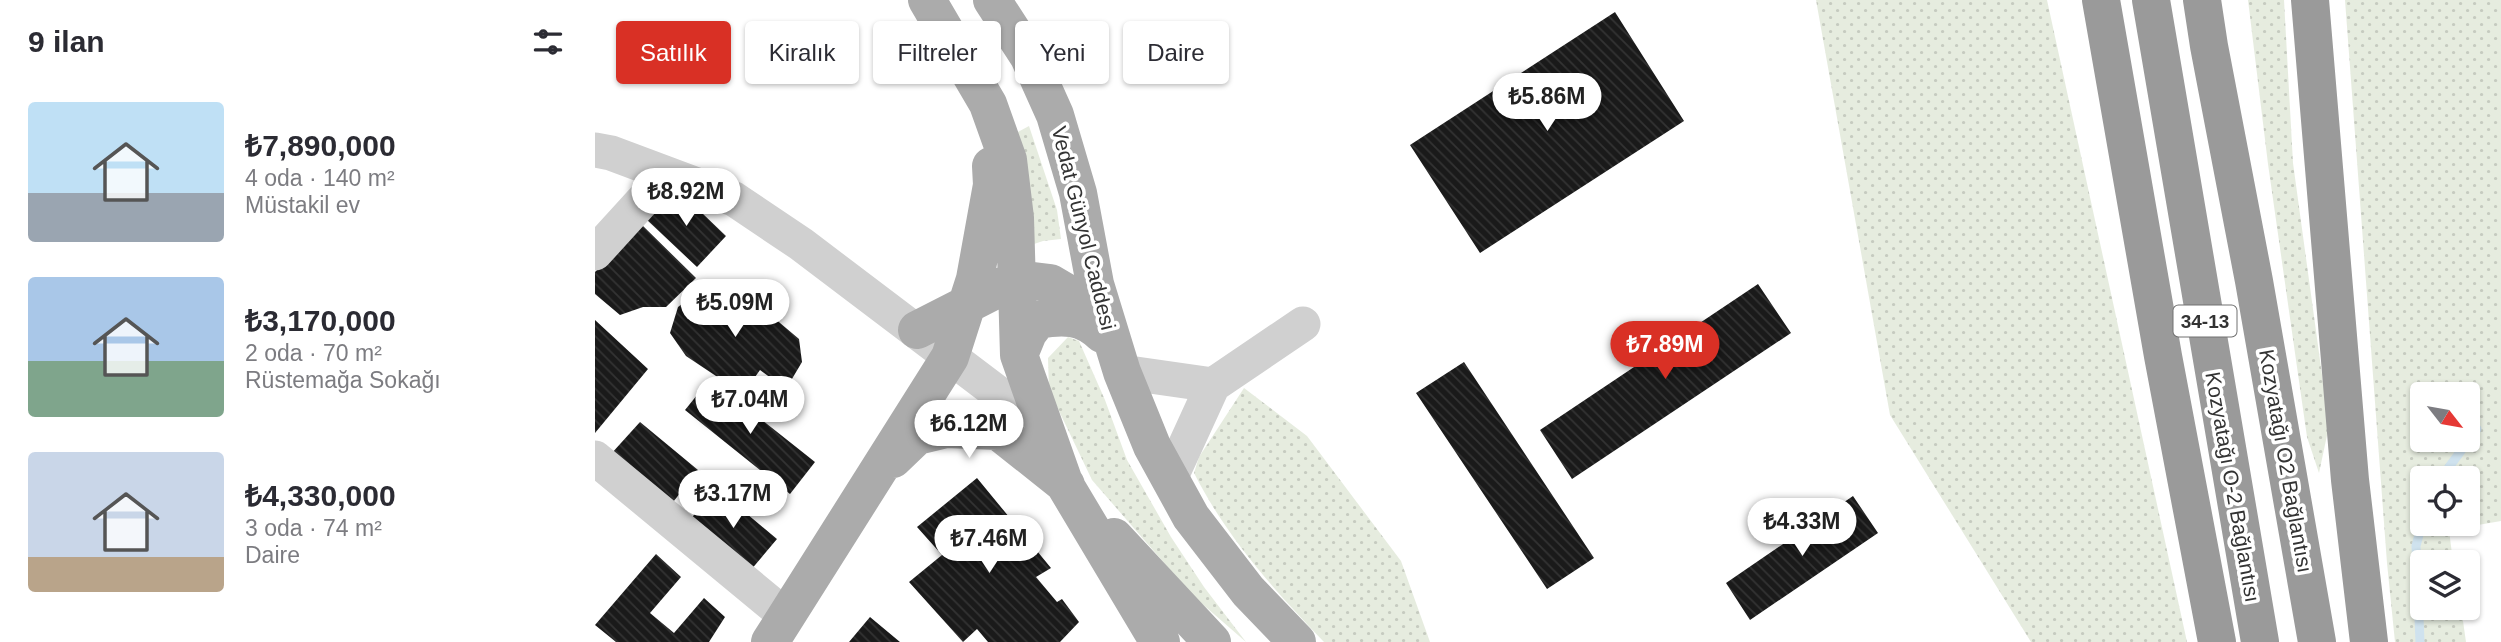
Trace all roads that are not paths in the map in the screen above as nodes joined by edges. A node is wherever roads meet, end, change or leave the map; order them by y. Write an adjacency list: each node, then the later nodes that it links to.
1 (927, 0): 9 (main road)
2 (992, 0): 21 (main road, Vedat Günyol Caddesi)
3 (2080, 0): 19 (highway)
4 (2101, 0): 19 (highway)
5 (2151, 0): 32 (highway, Kozyatağı O-2 Bağlantısı / 34-13)
6 (2202, 0): 14 (highway, 34-13)
7 (2222, 0): 14 (highway)
8 (2310, 0): 34 (highway)
9 (988, 104): 13 (main road); 15 (main road)
10 (600, 157): 11 (street)
11 (667, 174): 12 (street); 17 (street)
12 (595, 253)
13 (1017, 279): 15 (main road); 18 (main road); 21 (main road)
14 (2254, 281): 33 (highway, Kozyatağı O2 Bağlantısı / 34-13)
15 (968, 303): 17 (main road); 20 (main road)
16 (1303, 324): 22 (street)
17 (917, 330): 20 (street)
18 (1019, 355): 21 (main road, Vedat Günyol Caddesi); 26 (main road)
19 (2163, 356): 31 (highway)
20 (950, 357): 25 (main road); 26 (street)
21 (1118, 359): 22 (street); 24 (main road, Vedat Günyol Caddesi)
22 (1213, 385): 24 (street)
23 (595, 458): 27 (street)
24 (1170, 479): 30 (main road, Vedat Günyol Caddesi)
25 (870, 484): 26 (main road); 27 (main road)
26 (1065, 485): 28 (main road); 29 (main road)
27 (778, 629)
28 (1153, 639)
29 (1212, 642)
30 (1297, 642)
31 (2217, 642)
32 (2260, 642)
33 (2317, 642)
34 (2369, 642)

